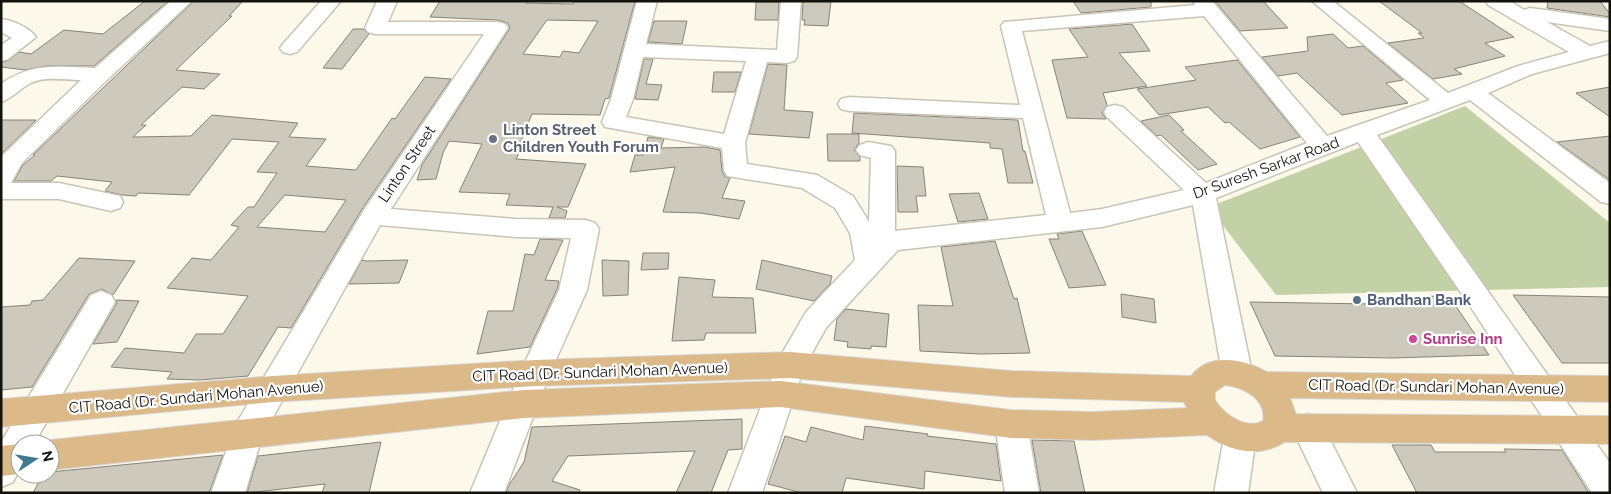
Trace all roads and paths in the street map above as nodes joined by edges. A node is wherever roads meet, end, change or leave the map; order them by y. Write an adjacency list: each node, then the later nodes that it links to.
1 (183, 1): 17 (street)
2 (332, 1): 12 (street)
3 (388, 1): 33 (street, Linton Street)
4 (647, 1): 13 (street)
5 (791, 1): 16 (street)
6 (1321, 1): 20 (street)
7 (1495, 1): 9 (street)
8 (1204, 6): 22 (street); 26 (street)
9 (1515, 11): 11 (street); 14 (street)
10 (3, 24): 15 (street)
11 (1610, 25)
12 (290, 48)
13 (635, 50): 16 (street); 25 (street)
14 (1599, 50): 18 (street, Dr Suresh Sarkar Road)
15 (1, 55)
16 (758, 56): 25 (street)
17 (100, 74): 19 (street); 28 (street)
18 (1472, 91): 20 (street, Dr Suresh Sarkar Road); 31 (street)
19 (1, 95)
20 (1446, 102): 24 (street, Dr Suresh Sarkar Road)
21 (849, 104): 22 (street)
22 (1032, 112): 34 (street)
23 (1115, 112): 30 (street)
24 (1364, 133): 26 (street, Dr Suresh Sarkar Road); 43 (street)
25 (733, 143): 36 (street)
26 (1322, 146): 30 (street, Dr Suresh Sarkar Road)
27 (868, 150): 35 (street)
28 (1, 179)
29 (1, 191): 32 (street)
30 (1203, 194): 34 (street, Dr Suresh Sarkar Road); 39 (street)
31 (1610, 196)
32 (111, 202)
33 (373, 216): 38 (street); 41 (street, Linton Street)
34 (1060, 222): 35 (street, Dr Suresh Sarkar Road)
35 (893, 241): 36 (street)
36 (869, 262): 40 (street)
37 (101, 302): 46 (street)
38 (535, 373): 40 (main road, CIT Road (Dr. Sundari Mohan Avenue)); 41 (main road, CIT Road (Dr. Sundari Mohan Avenue)); 45 (street)
39 (1249, 379): 42 (main road, CIT Road (Dr. Sundari Mohan Avenue)); 43 (main road, CIT Road (Dr. Sundari Mohan Avenue)); 50 (main road)
40 (785, 380): 42 (main road, CIT Road (Dr. Sundari Mohan Avenue)); 45 (main road, CIT Road (Dr. Sundari Mohan Avenue)); 49 (main road, CIT Road (Dr. Sundari Mohan Avenue)); 60 (street)
41 (273, 389): 46 (main road, CIT Road (Dr. Sundari Mohan Avenue)); 53 (street, Linton Street)
42 (1199, 389): 48 (main road)
43 (1539, 389): 44 (main road, CIT Road (Dr. Sundari Mohan Avenue)); 51 (street)
44 (1610, 389)
45 (524, 404): 53 (main road, CIT Road (Dr. Sundari Mohan Avenue)); 59 (street)
46 (38, 410): 47 (main road, CIT Road (Dr. Sundari Mohan Avenue)); 56 (street)
47 (1, 413)
48 (1212, 421): 49 (main road, CIT Road (Dr. Sundari Mohan Avenue)); 54 (main road)
49 (1012, 424): 61 (street)
50 (1293, 428): 51 (main road); 54 (main road); 63 (street)
51 (1566, 429): 52 (main road); 57 (street)
52 (1610, 430)
53 (247, 434): 55 (main road, CIT Road (Dr. Sundari Mohan Avenue)); 58 (street)
54 (1240, 437): 62 (street)
55 (60, 454)
56 (8, 463)
57 (1610, 491)
58 (228, 493)
59 (487, 493)
60 (745, 493)
61 (1022, 493)
62 (1231, 493)
63 (1340, 493)

